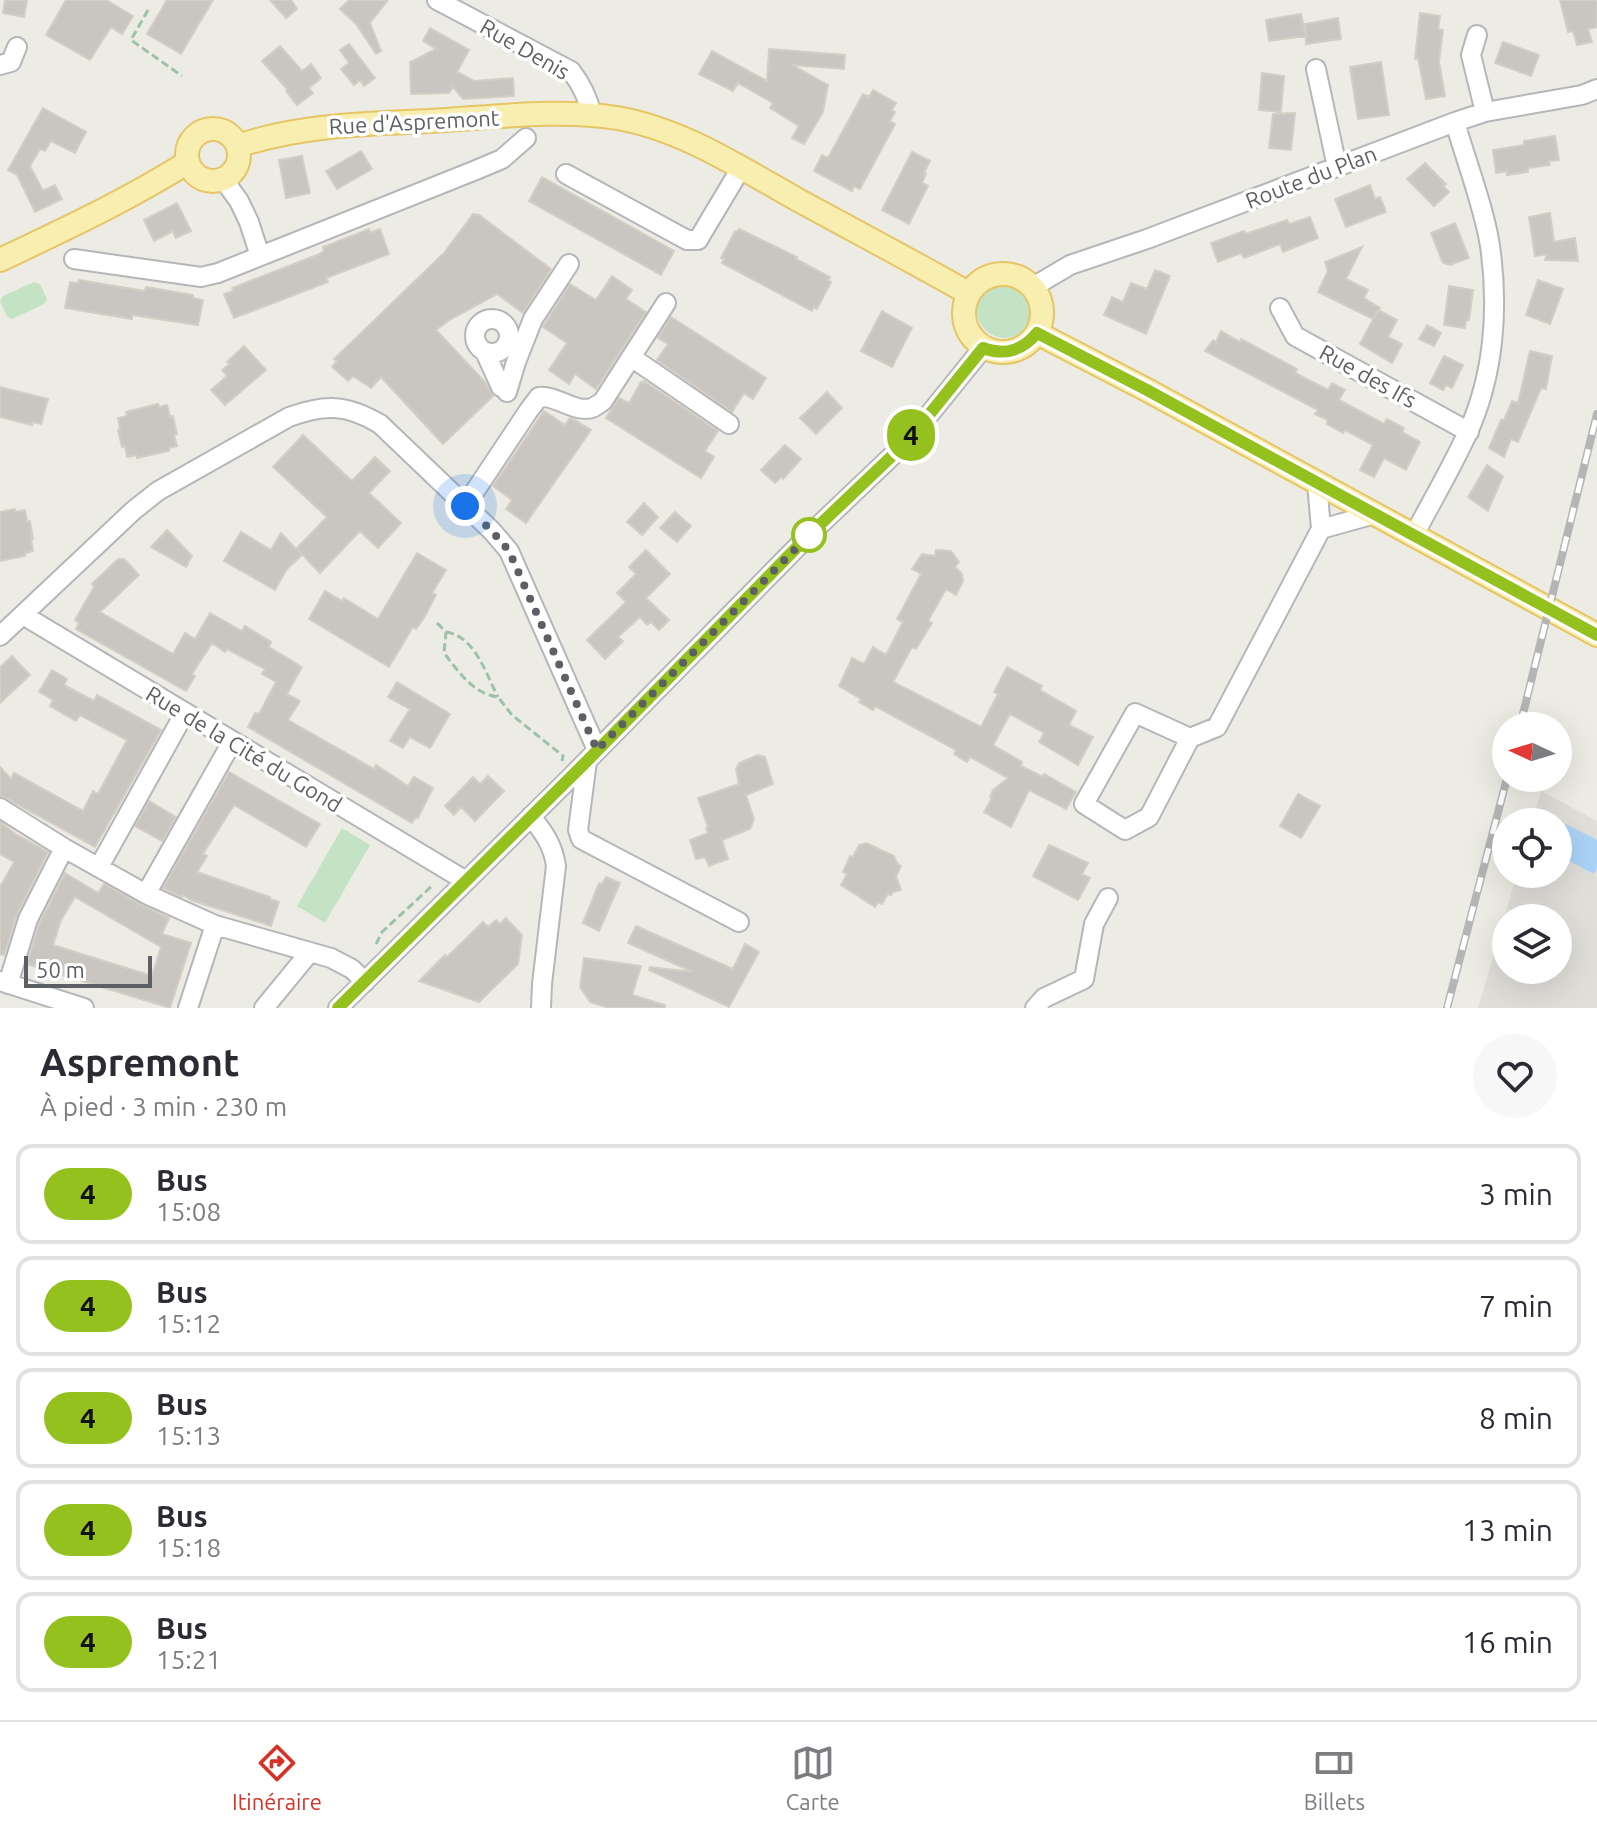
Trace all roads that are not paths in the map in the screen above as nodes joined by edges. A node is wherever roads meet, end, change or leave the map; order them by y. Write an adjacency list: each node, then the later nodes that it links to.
1 (437, 0): 8 (street, Rue Denis)
2 (1477, 35): 7 (street)
3 (17, 47): 4 (street)
4 (0, 65)
5 (1316, 69): 13 (street)
6 (1597, 89): 7 (street, Route du Plan)
7 (1485, 112): 9 (street, Route du Plan)
8 (592, 115): 11 (main road, Rue d'Aspremont); 14 (main road, Rue d'Aspremont)
9 (1455, 122): 13 (street, Route du Plan); 31 (street)
10 (526, 138): 17 (street)
11 (238, 146): 12 (main road); 16 (main road)
12 (188, 162): 16 (main road); 18 (main road)
13 (1337, 167): 21 (street, Route du Plan)
14 (741, 168): 15 (street); 22 (main road, Rue d'Aspremont)
15 (566, 174)
16 (223, 179): 17 (street)
17 (260, 256): 19 (street)
18 (1, 258)
19 (74, 259)
20 (569, 264): 26 (street)
21 (1033, 287): 22 (main road); 25 (main road)
22 (968, 293): 27 (main road)
23 (666, 303): 29 (street)
24 (1280, 308): 31 (street, Rue des Ifs)
25 (1037, 333): 27 (main road); 32 (main road)
26 (517, 340): 28 (street); 28 (street); 28 (street)
27 (983, 348): 43 (street)
28 (485, 352)
29 (631, 357): 30 (street); 33 (street)
30 (729, 424)
31 (1469, 432): 36 (street)
32 (1317, 483): 34 (main road); 35 (street)
33 (465, 506): 37 (street); 43 (street)
34 (1375, 514): 35 (street); 36 (main road)
35 (1321, 529): 41 (street)
36 (1414, 535): 38 (main road)
37 (23, 615): 39 (street); 40 (street, Rue de la Cité du Gond)
38 (1597, 635)
39 (0, 636)
40 (184, 714): 42 (street, Rue de la Cité du Gond); 49 (street)
41 (1190, 738): 41 (street)
42 (232, 742): 50 (street, Rue de la Cité du Gond); 51 (street)
43 (592, 756): 45 (street); 46 (street)
44 (0, 808): 48 (street)
45 (531, 816): 47 (street); 50 (street)
46 (578, 830): 47 (street); 53 (street)
47 (547, 837): 62 (street)
48 (64, 848): 49 (street); 56 (street)
49 (99, 867): 51 (street)
50 (466, 881): 57 (street)
51 (146, 894): 54 (street)
52 (1108, 898): 63 (street)
53 (739, 922)
54 (215, 925): 55 (street); 59 (street)
55 (310, 952): 57 (street); 60 (street)
56 (4, 982): 58 (street)
57 (365, 982): 61 (street)
58 (84, 1008)
59 (188, 1008)
60 (264, 1008)
61 (338, 1008)
62 (541, 1008)
63 (1035, 1008)

